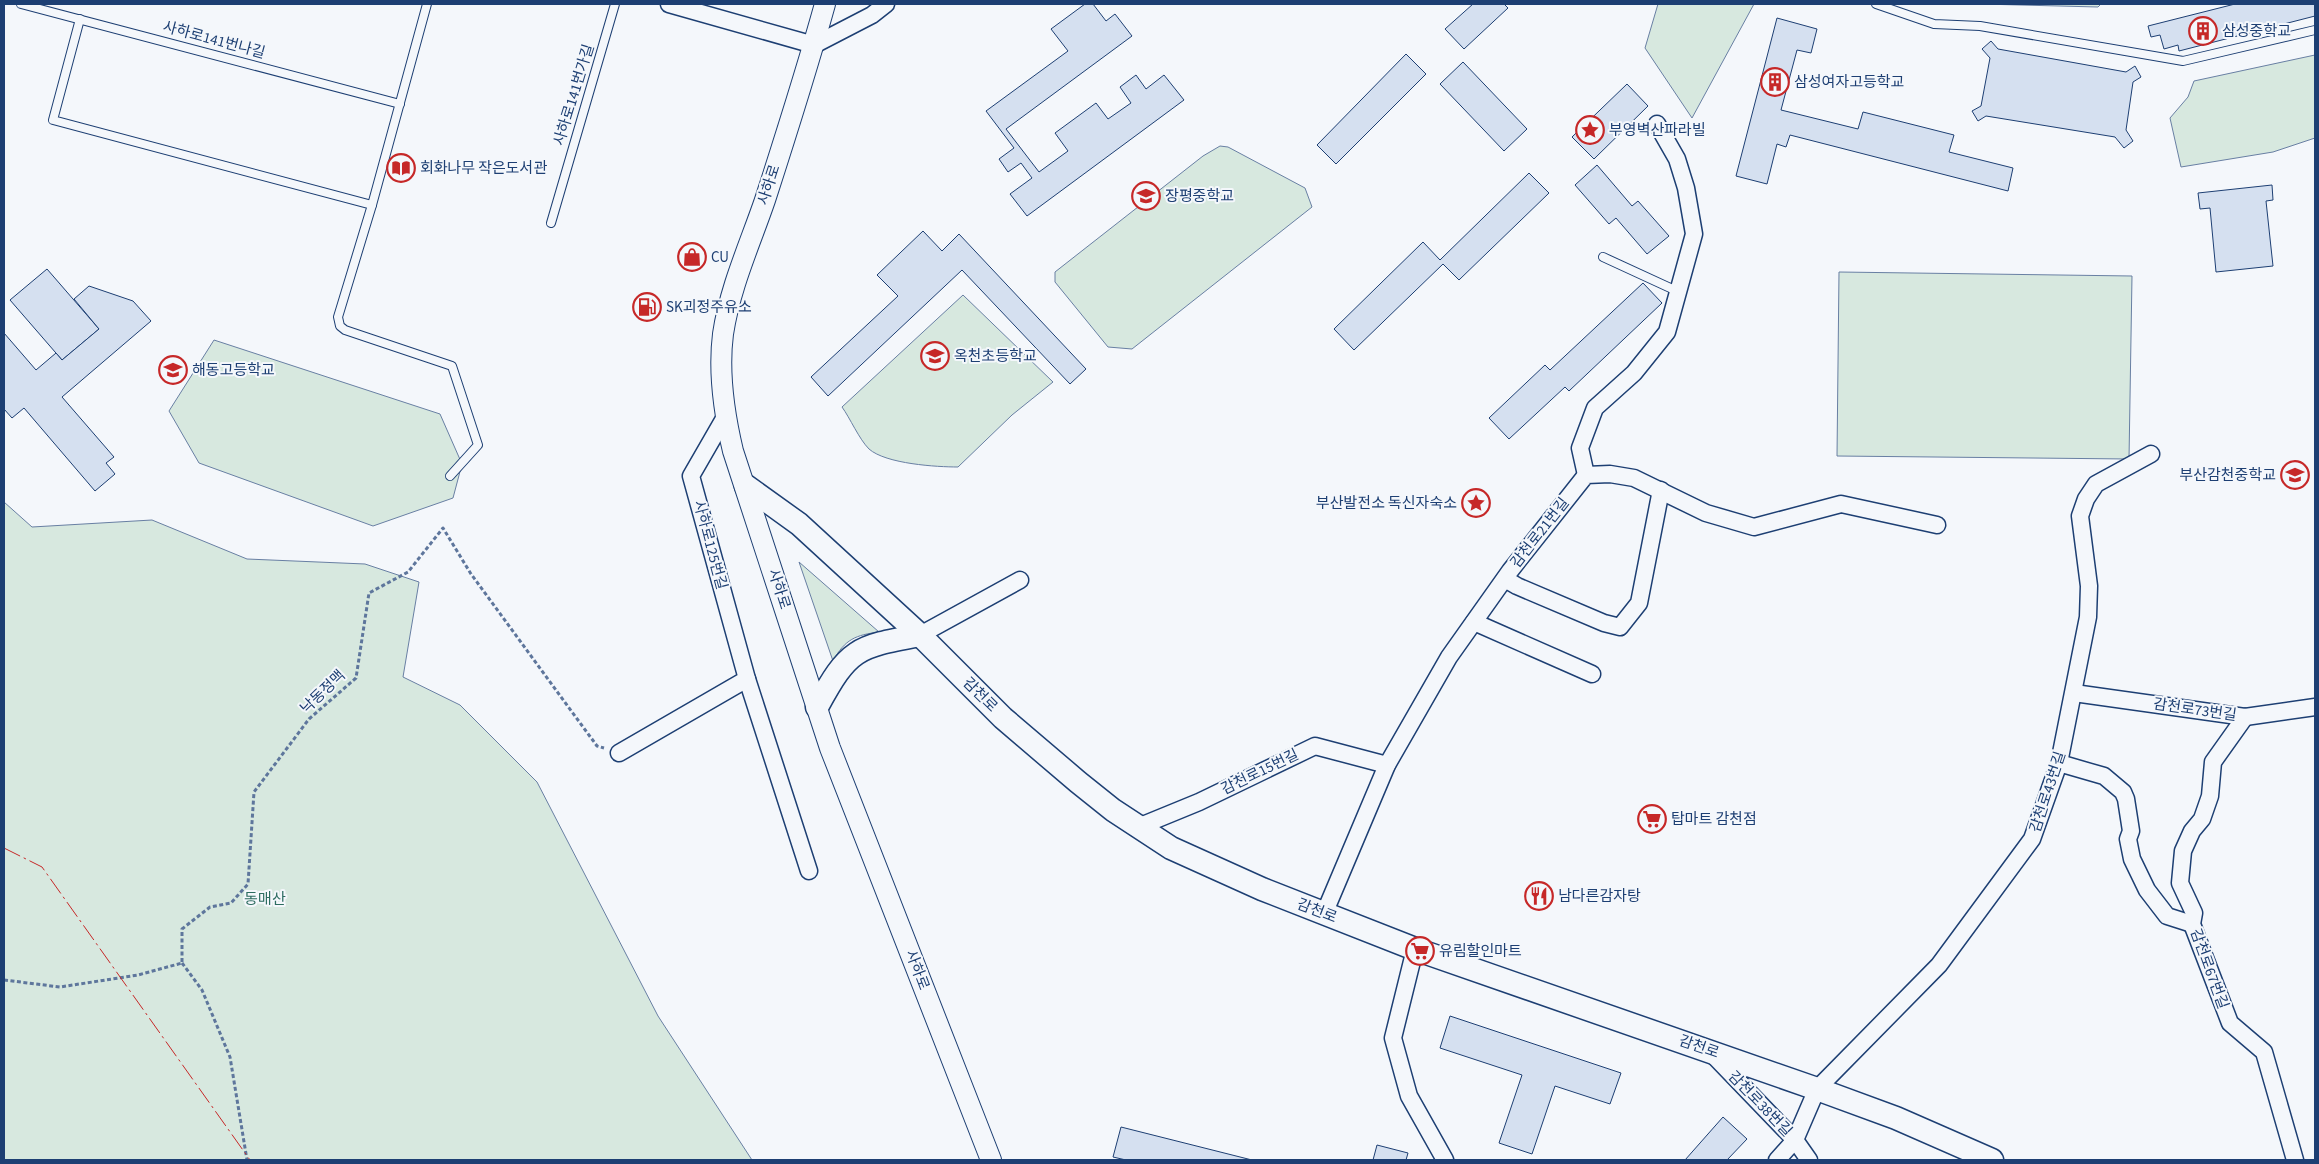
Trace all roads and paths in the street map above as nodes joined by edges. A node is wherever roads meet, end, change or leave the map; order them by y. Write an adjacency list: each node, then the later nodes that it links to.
1 (21, 4): 8 (lane, 사하로141번나길)
2 (427, 4): 11 (lane)
3 (615, 4): 14 (lane, 사하로141번가길)
4 (669, 4): 10 (street)
5 (825, 4): 10 (street, 사하로)
6 (886, 4): 10 (street)
7 (1876, 4): 9 (lane)
8 (80, 19): 11 (lane, 사하로141번나길); 13 (lane)
9 (2315, 30)
10 (814, 45): 17 (street, 사하로)
11 (400, 104): 13 (lane)
12 (1657, 124): 16 (street)
13 (372, 205): 20 (lane)
14 (550, 223)
15 (1602, 257): 16 (lane)
16 (1679, 292): 19 (street)
17 (725, 417): 21 (street, 사하로); 29 (street, 사하로125번길)
18 (2151, 454): 30 (street, 감천로43번길)
19 (1586, 475): 22 (street); 24 (street, 감천로21번길)
20 (450, 476)
21 (746, 486): 27 (main road, 감천로); 31 (street, 사하로)
22 (1661, 490): 23 (street); 24 (street)
23 (1937, 524)
24 (1505, 579): 26 (street, 감천로21번길)
25 (1020, 580): 27 (street)
26 (1474, 622): 28 (street); 36 (street, 감천로21번길)
27 (920, 635): 31 (main road); 37 (main road, 감천로)
28 (1592, 674)
29 (747, 679): 34 (street); 38 (street, 사하로125번길)
30 (2074, 693): 33 (street, 감천로73번길); 35 (street, 감천로43번길)
31 (817, 707): 48 (street, 사하로)
32 (2315, 707): 33 (street, 감천로73번길)
33 (2245, 717): 40 (street, 감천로67번길)
34 (619, 753): 42 (path, 낙동정맥)
35 (2059, 763): 40 (street); 45 (street, 감천로43번길)
36 (1387, 765): 37 (street, 감천로15번길); 39 (street, 감천로21번길)
37 (1138, 827): 39 (main road, 감천로)
38 (809, 871)
39 (1324, 914): 41 (main road, 감천로)
40 (2192, 924): 53 (street, 감천로67번길)
41 (1415, 949): 44 (main road, 감천로); 49 (street)
42 (182, 964): 43 (path); 47 (path)
43 (4, 980)
44 (1708, 1050): 45 (main road, 감천로); 46 (street, 감천로38번길)
45 (1817, 1089): 46 (street); 52 (main road, 감천로)
46 (1795, 1140): 50 (street); 51 (street, 감천로38번길)
47 (247, 1160)
48 (992, 1160)
49 (1445, 1160)
50 (1777, 1160)
51 (1809, 1160)
52 (1992, 1160)
53 (2295, 1160)

